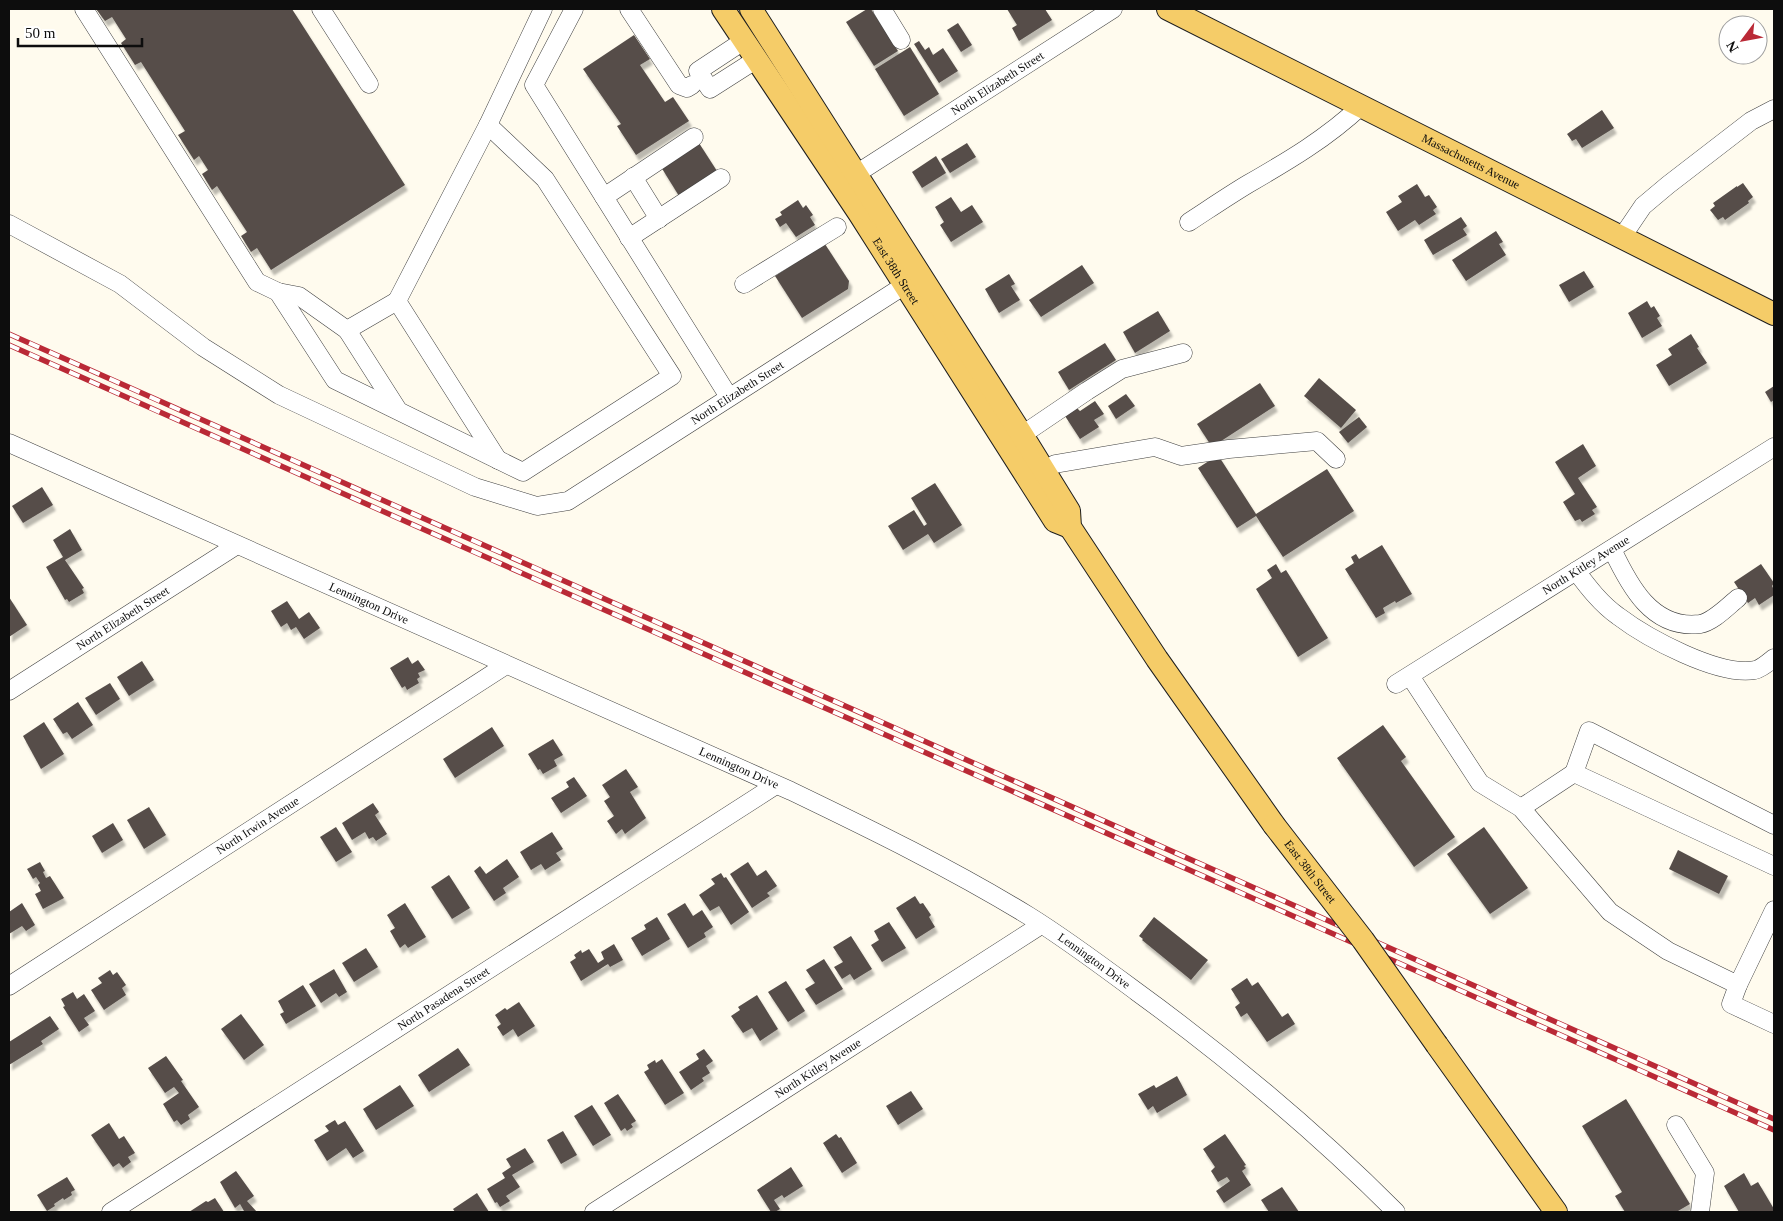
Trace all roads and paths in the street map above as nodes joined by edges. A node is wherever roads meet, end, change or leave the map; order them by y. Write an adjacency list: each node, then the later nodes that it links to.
1 (84, 9): 32 (street)
2 (322, 9): 15 (street)
3 (543, 9): 18 (street)
4 (574, 9): 23 (street)
5 (629, 9): 14 (street)
6 (724, 9): 11 (main road, East 38th Street)
7 (751, 9): 20 (main road, East 38th Street)
8 (882, 9): 12 (street)
9 (1113, 9): 20 (street, North Elizabeth Street)
10 (1168, 9): 16 (main road, Massachusetts Avenue)
11 (744, 40): 13 (main road, East 38th Street); 14 (street)
12 (902, 40)
13 (757, 59): 14 (street); 31 (main road, East 38th Street)
14 (695, 78)
15 (369, 84)
16 (1361, 106): 25 (street); 28 (main road, Massachusetts Avenue)
17 (1774, 108): 28 (street)
18 (488, 125): 33 (street); 42 (street)
19 (694, 137): 21 (street)
20 (856, 174): 39 (main road, East 38th Street)
21 (633, 177): 23 (street); 24 (street)
22 (721, 178): 24 (street)
23 (604, 197): 29 (street)
24 (659, 219): 29 (street)
25 (1189, 222)
26 (9, 224): 37 (street, North Elizabeth Street)
27 (837, 227): 30 (street)
28 (1622, 237): 34 (main road, Massachusetts Avenue)
29 (629, 238): 37 (street)
30 (744, 284)
31 (905, 285): 37 (street, North Elizabeth Street); 45 (main road, East 38th Street)
32 (278, 292): 35 (street); 38 (street)
33 (397, 301): 35 (street); 42 (street)
34 (1774, 314)
35 (347, 330): 38 (street)
36 (1183, 353): 39 (street)
37 (729, 397)
38 (399, 411): 42 (street)
39 (1022, 436): 44 (main road, East 38th Street)
40 (9, 443): 46 (street, Lennington Drive)
41 (1774, 447): 47 (street, North Kitley Avenue)
42 (498, 460)
43 (1336, 460): 44 (street)
44 (1044, 471): 45 (main road, East 38th Street)
45 (1070, 527): 67 (main road, East 38th Street, bridge)
46 (237, 544): 51 (street, Lennington Drive); 52 (street, North Elizabeth Street)
47 (1612, 549): 48 (street, North Kitley Avenue); 49 (street)
48 (1576, 571): 50 (street); 55 (street, North Kitley Avenue)
49 (1738, 598)
50 (1774, 658)
51 (506, 664): 54 (street, Lennington Drive); 61 (street, North Irwin Avenue)
52 (9, 691)
53 (1574, 773): 55 (street); 56 (street); 57 (street)
54 (776, 785): 59 (street, Lennington Drive); 64 (street, North Pasadena Street)
55 (1521, 808): 60 (street)
56 (1774, 825)
57 (1774, 866)
58 (1774, 910): 60 (street)
59 (1042, 925): 65 (street, North Kitley Avenue); 66 (street, Lennington Drive)
60 (1738, 985): 62 (street)
61 (9, 986)
62 (1774, 1024)
63 (1676, 1125): 68 (street)
64 (111, 1212)
65 (594, 1212)
66 (1396, 1212)
67 (1556, 1212)
68 (1700, 1212)

